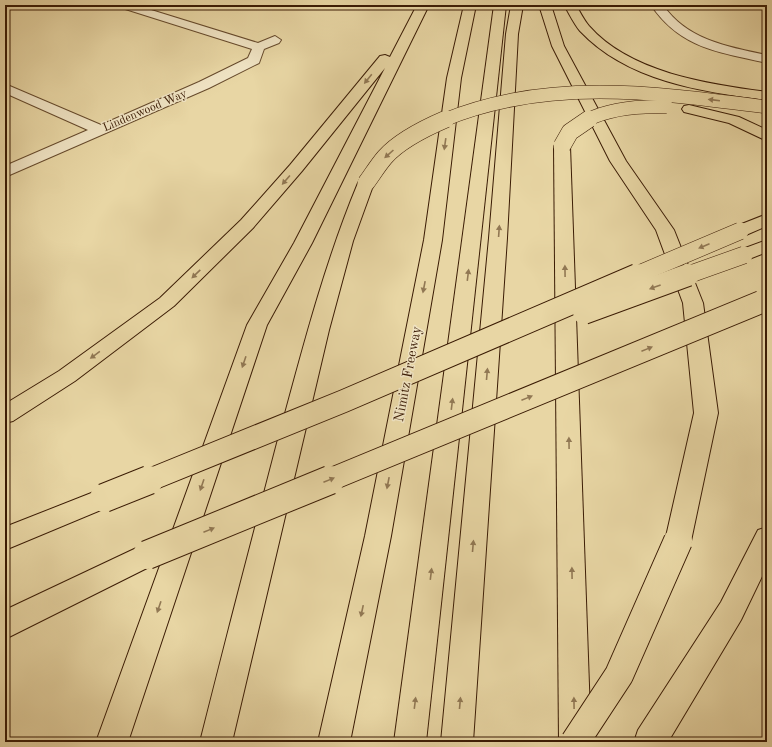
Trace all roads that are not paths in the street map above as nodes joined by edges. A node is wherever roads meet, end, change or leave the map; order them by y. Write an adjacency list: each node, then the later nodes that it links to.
1 (123, 5): 10 (street)
2 (470, 5): 30 (highway, Nimitz Freeway, one-way to 30)
3 (500, 5): 31 (highway, one-way to 3)
4 (517, 5): 32 (highway, one-way to 4)
5 (545, 5): 33 (highway, bridge)
6 (570, 5): 13 (highway)
7 (657, 5): 11 (street)
8 (417, 16): 22 (highway, one-way to 22); 28 (highway, one-way to 28)
9 (275, 40): 10 (street)
10 (259, 47): 15 (street, Lindenwood Way)
11 (767, 59)
12 (5, 88): 15 (street)
13 (767, 96)
14 (767, 107): 29 (highway, one-way to 29, bridge)
15 (100, 130): 17 (street, Lindenwood Way)
16 (767, 136): 33 (highway, one-way to 16, bridge)
17 (5, 172)
18 (767, 219): 21 (highway, one-way to 21, bridge)
19 (767, 245): 21 (highway, one-way to 21, bridge)
20 (764, 301): 25 (highway, one-way to 20, bridge)
21 (344, 401): 24 (highway, bridge)
22 (5, 415)
23 (767, 538): 34 (highway)
24 (5, 539)
25 (147, 555): 26 (highway); 27 (highway)
26 (5, 613)
27 (5, 625)
28 (112, 742)
29 (216, 742)
30 (334, 742)
31 (410, 742)
32 (457, 742)
33 (575, 742)
34 (650, 742)

